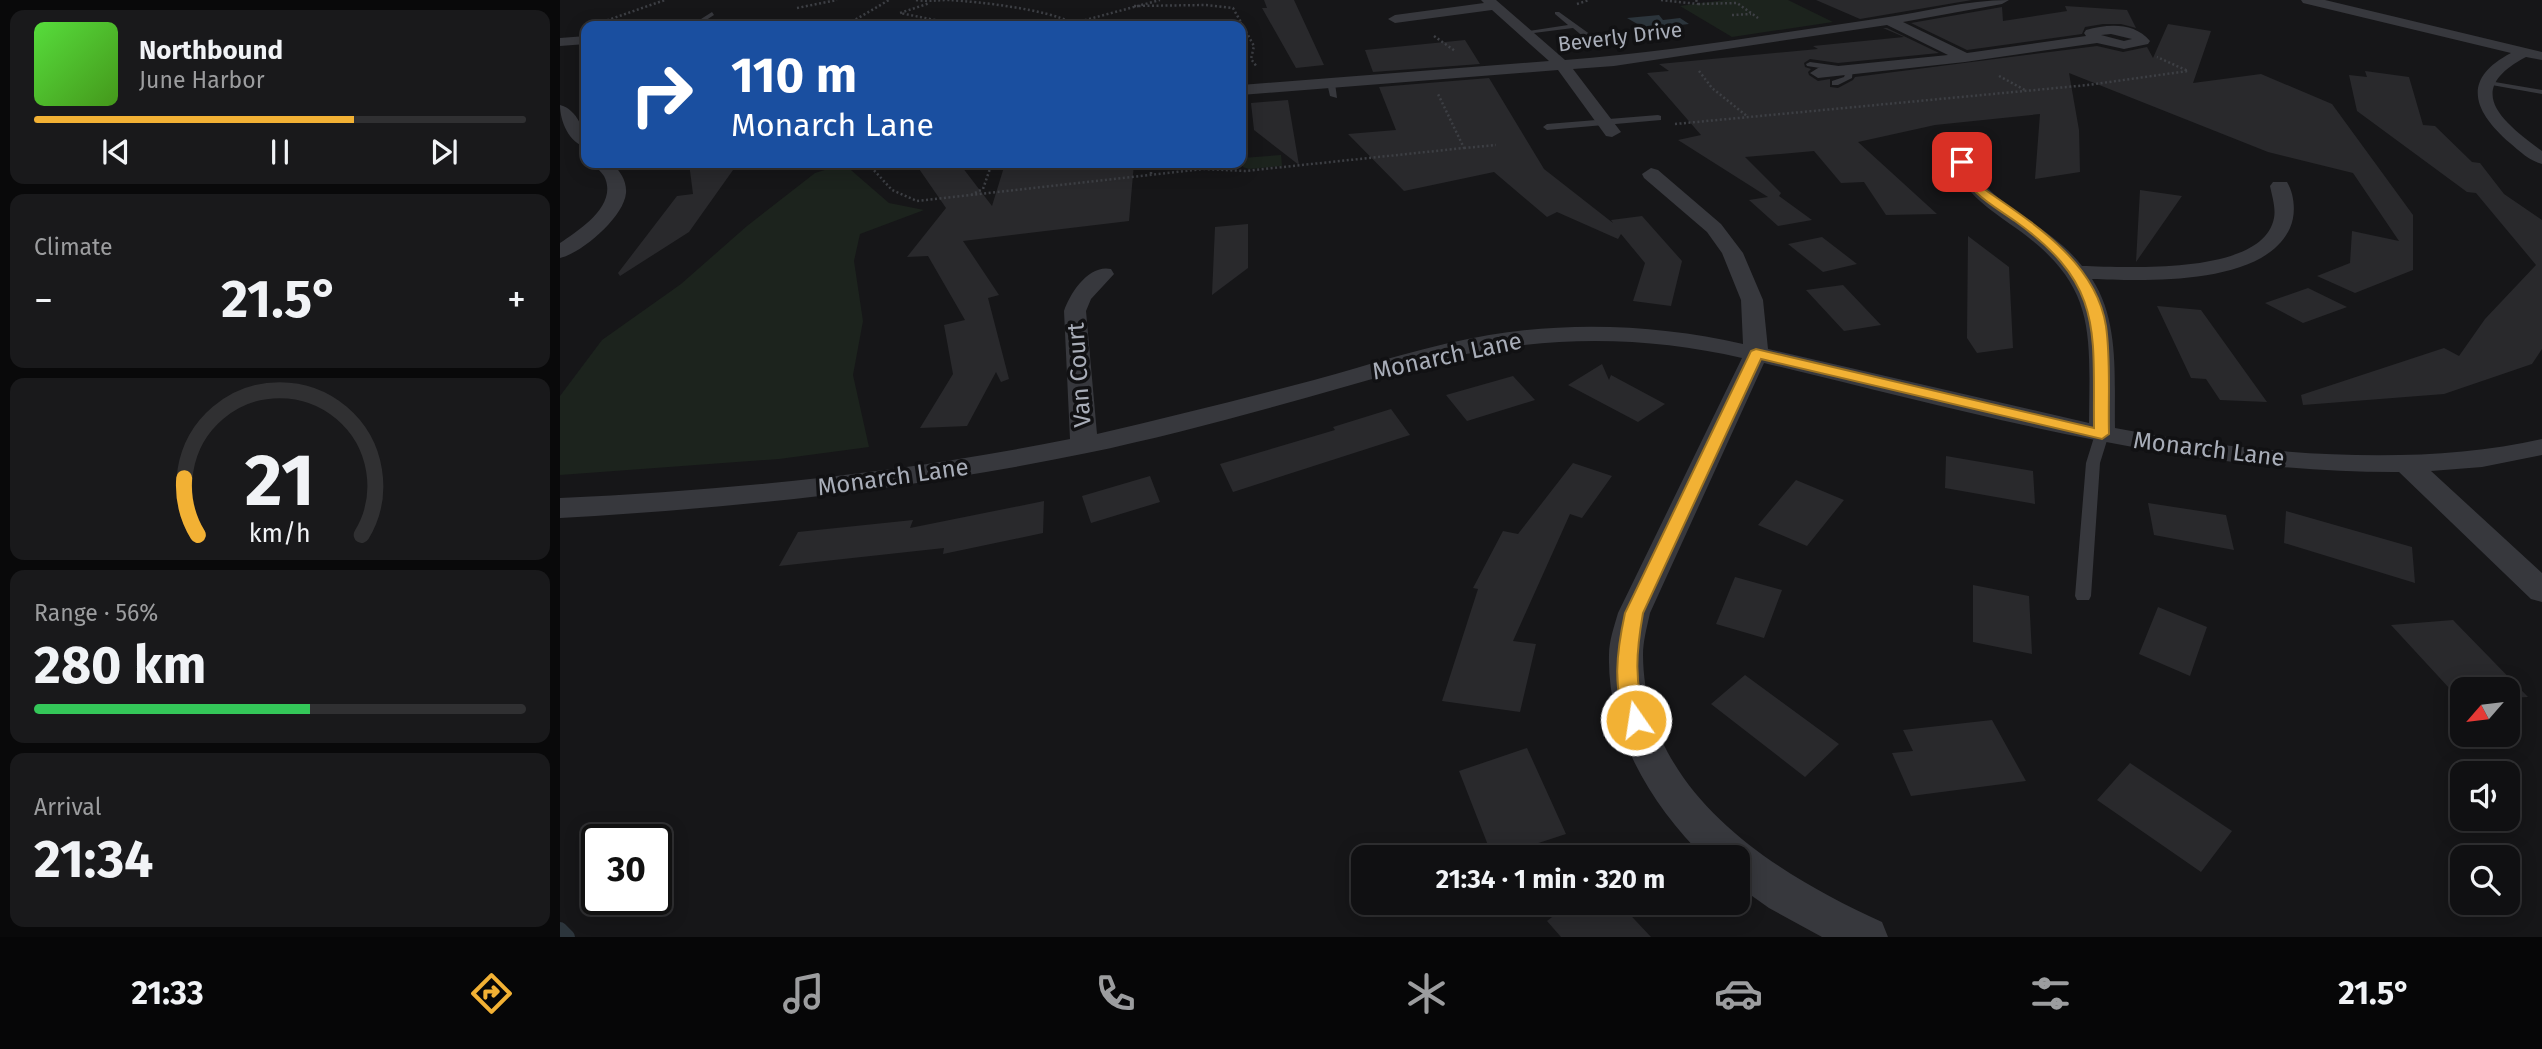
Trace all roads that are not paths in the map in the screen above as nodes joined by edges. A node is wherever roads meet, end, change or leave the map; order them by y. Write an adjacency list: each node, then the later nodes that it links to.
1 (2002, 0): 8 (street, Beverly Drive)
2 (2308, 0): 15 (street)
3 (1492, 3): 6 (street); 10 (street)
4 (1557, 13): 9 (lane)
5 (712, 14): 7 (lane)
6 (1395, 19)
7 (701, 21)
8 (1889, 21): 17 (street); 18 (street, Beverly Drive)
9 (1574, 26): 10 (lane); 14 (lane)
10 (1526, 32): 18 (street)
11 (2097, 39): 17 (street)
12 (581, 40): 13 (street)
13 (560, 42)
14 (1595, 42)
15 (2524, 52): 16 (street); 21 (street)
16 (2542, 56)
17 (1965, 58): 20 (street)
18 (1563, 66): 23 (street, Beverly Drive); 29 (street)
19 (1814, 68): 20 (street)
20 (1850, 70): 22 (lane)
21 (2486, 82): 24 (lane); 31 (street)
22 (1835, 83)
23 (1246, 90)
24 (2542, 92)
25 (560, 110): 27 (street)
26 (1658, 118): 29 (lane)
27 (567, 127): 30 (street)
28 (1547, 127): 29 (lane)
29 (1609, 127)
30 (581, 138)
31 (2542, 159)
32 (1962, 162): 37 (street)
33 (606, 168): 36 (street)
34 (1651, 174): 39 (street)
35 (2280, 186): 37 (street)
36 (560, 252)
37 (2076, 272): 40 (street)
38 (1103, 274): 41 (street, Van Court)
39 (1756, 354): 40 (street, Monarch Lane); 41 (street, Monarch Lane); 47 (street)
40 (2102, 434): 43 (street, Monarch Lane); 46 (lane)
41 (1084, 445): 44 (street, Monarch Lane)
42 (2542, 447): 43 (street, Monarch Lane)
43 (2406, 463): 45 (street)
44 (560, 508)
45 (2542, 591)
46 (2083, 596)
47 (1719, 845)
48 (1750, 872): 49 (street)
49 (1867, 937)

